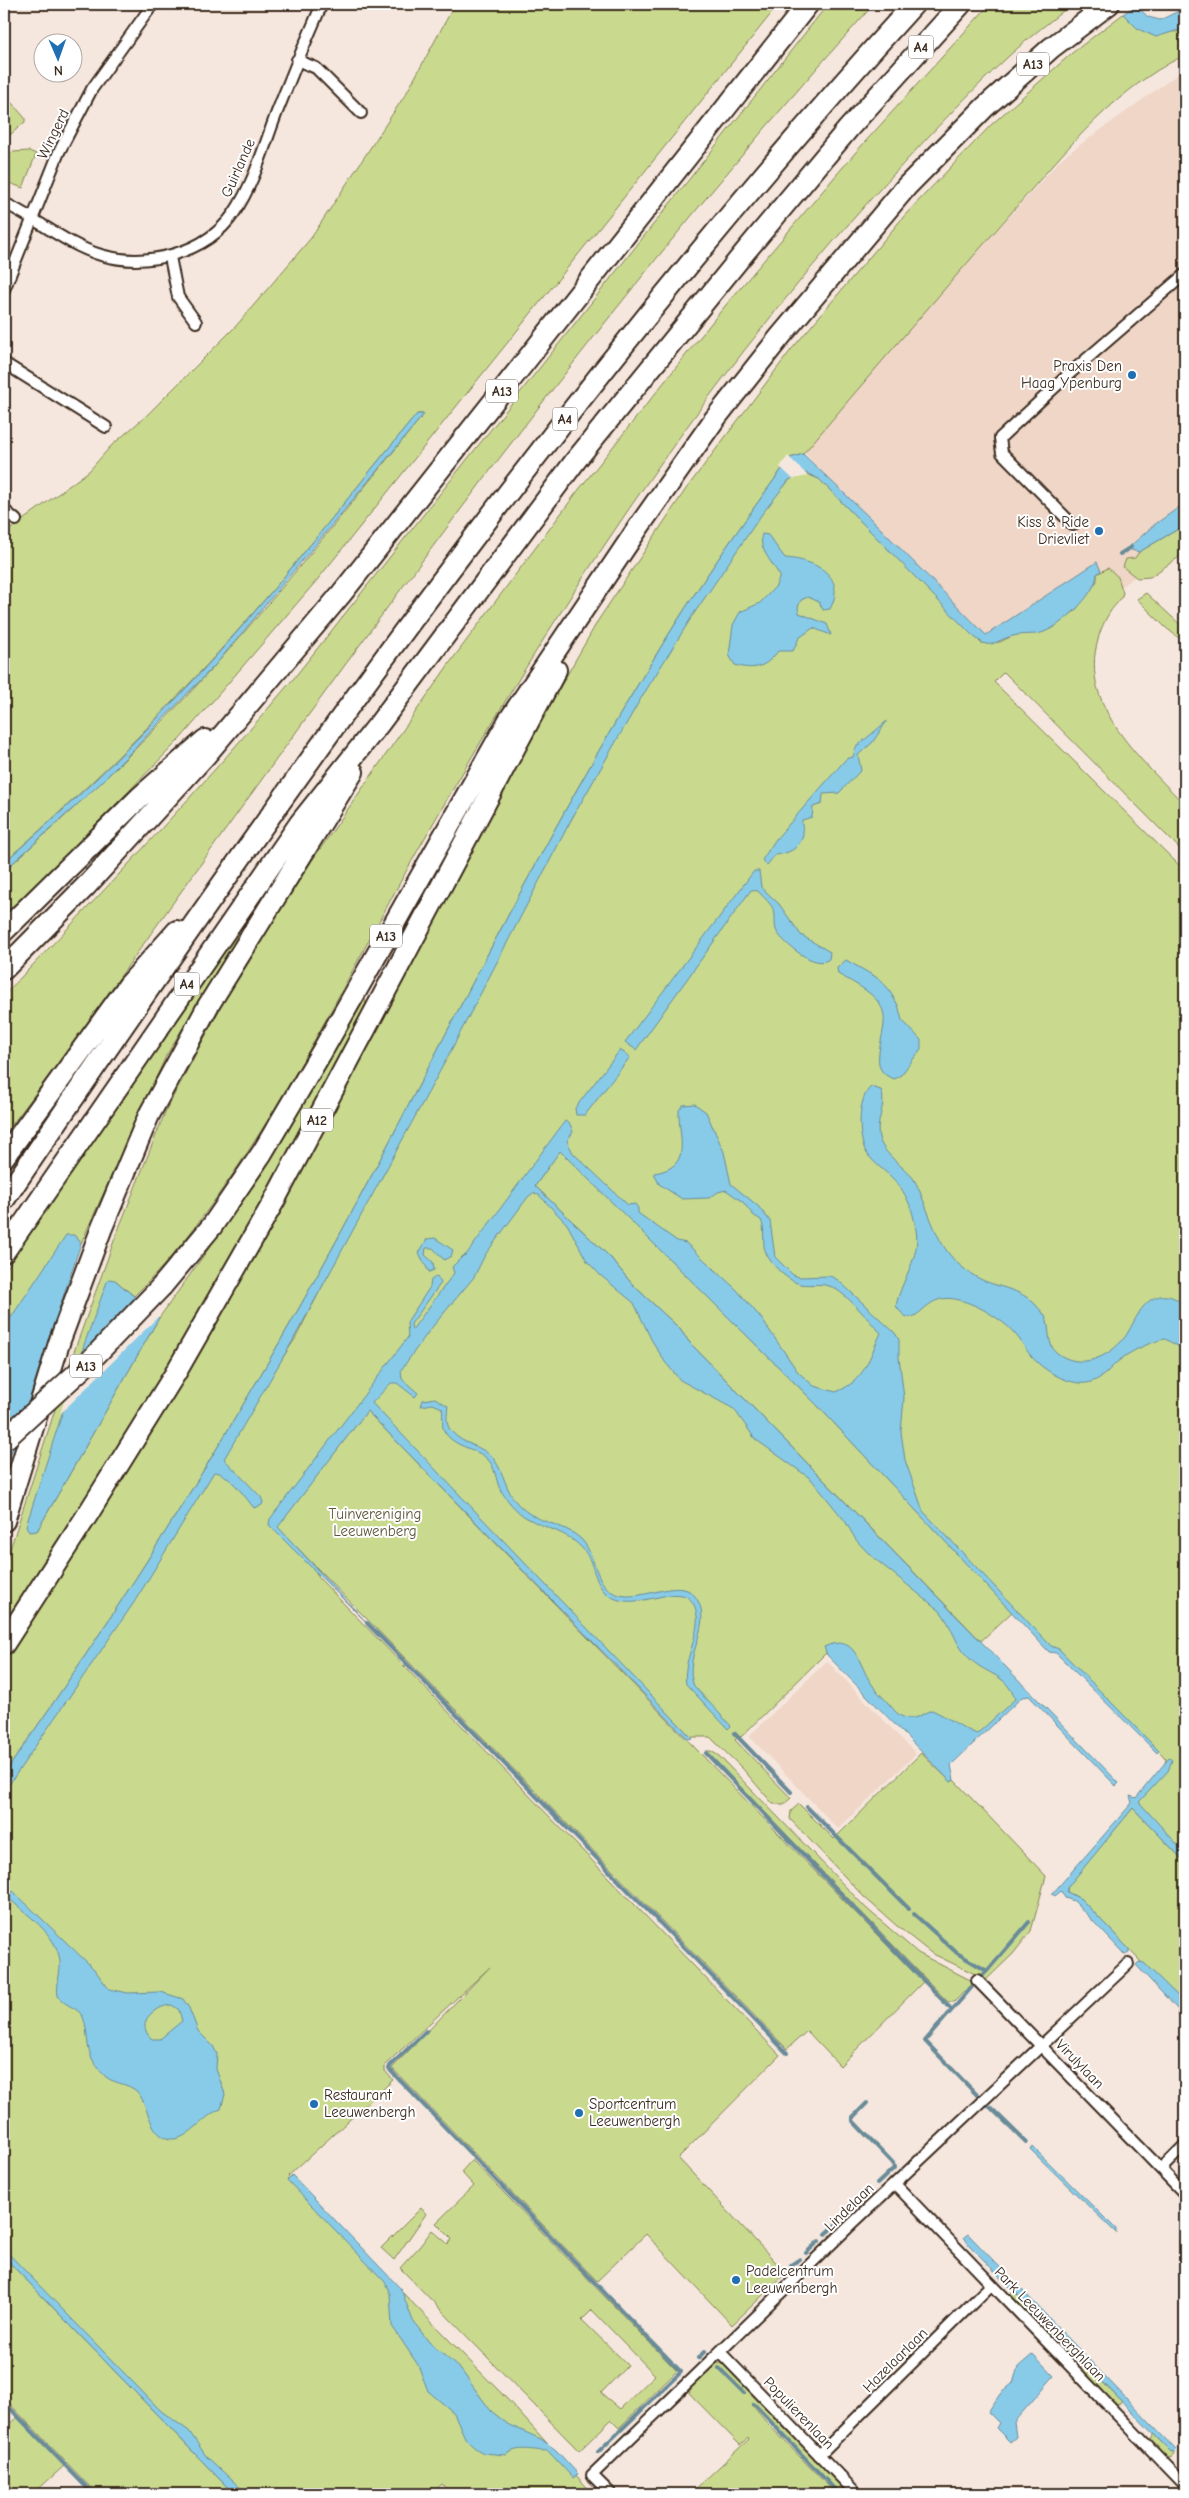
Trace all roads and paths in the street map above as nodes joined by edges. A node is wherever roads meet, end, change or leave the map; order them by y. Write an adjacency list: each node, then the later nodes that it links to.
1 (153, 4): 10 (street, Wingerd)
2 (322, 4): 7 (street, Guirlande)
3 (808, 4): 21 (highway, A13)
4 (914, 4): 23 (highway, A4)
5 (961, 4): 22 (highway, A4)
6 (1109, 4): 20 (highway, A13)
7 (297, 60): 8 (street); 11 (street, Guirlande)
8 (361, 112)
9 (4, 204): 10 (street, Guirlande)
10 (32, 218): 11 (street, Guirlande); 13 (street, Wingerd)
11 (170, 257): 14 (street)
12 (1185, 274): 19 (street)
13 (4, 290)
14 (196, 322)
15 (4, 363): 16 (street)
16 (106, 427)
17 (4, 510): 18 (street)
18 (16, 520)
19 (1073, 525)
20 (603, 580): 29 (highway, A13, bridge); 31 (highway, A12)
21 (264, 688): 24 (highway, A13); 25 (highway, A13)
22 (379, 724): 28 (highway, A4); 30 (highway)
23 (242, 855): 26 (highway, A4); 27 (highway, A4)
24 (4, 931)
25 (4, 969)
26 (4, 1157)
27 (4, 1200)
28 (4, 1252)
29 (4, 1440)
30 (4, 1521)
31 (4, 1644)
32 (1128, 1964): 34 (street, Lindelaan)
33 (977, 1980): 34 (street, Virulylaan)
34 (1041, 2046): 36 (street, Virulylaan); 37 (street, Lindelaan)
35 (1185, 2145): 36 (street)
36 (1161, 2169): 38 (street, Virulylaan)
37 (895, 2184): 39 (street, Park Leeuwenberghlaan); 40 (street, Lindelaan)
38 (1185, 2194)
39 (991, 2285): 41 (street, Hazelaarlaan); 42 (street, Park Leeuwenberghlaan)
40 (720, 2352): 41 (street, Populierenlaan); 43 (street, Lindelaan)
41 (819, 2455): 44 (street, Populierenlaan)
42 (1185, 2485)
43 (611, 2494)
44 (857, 2494)

